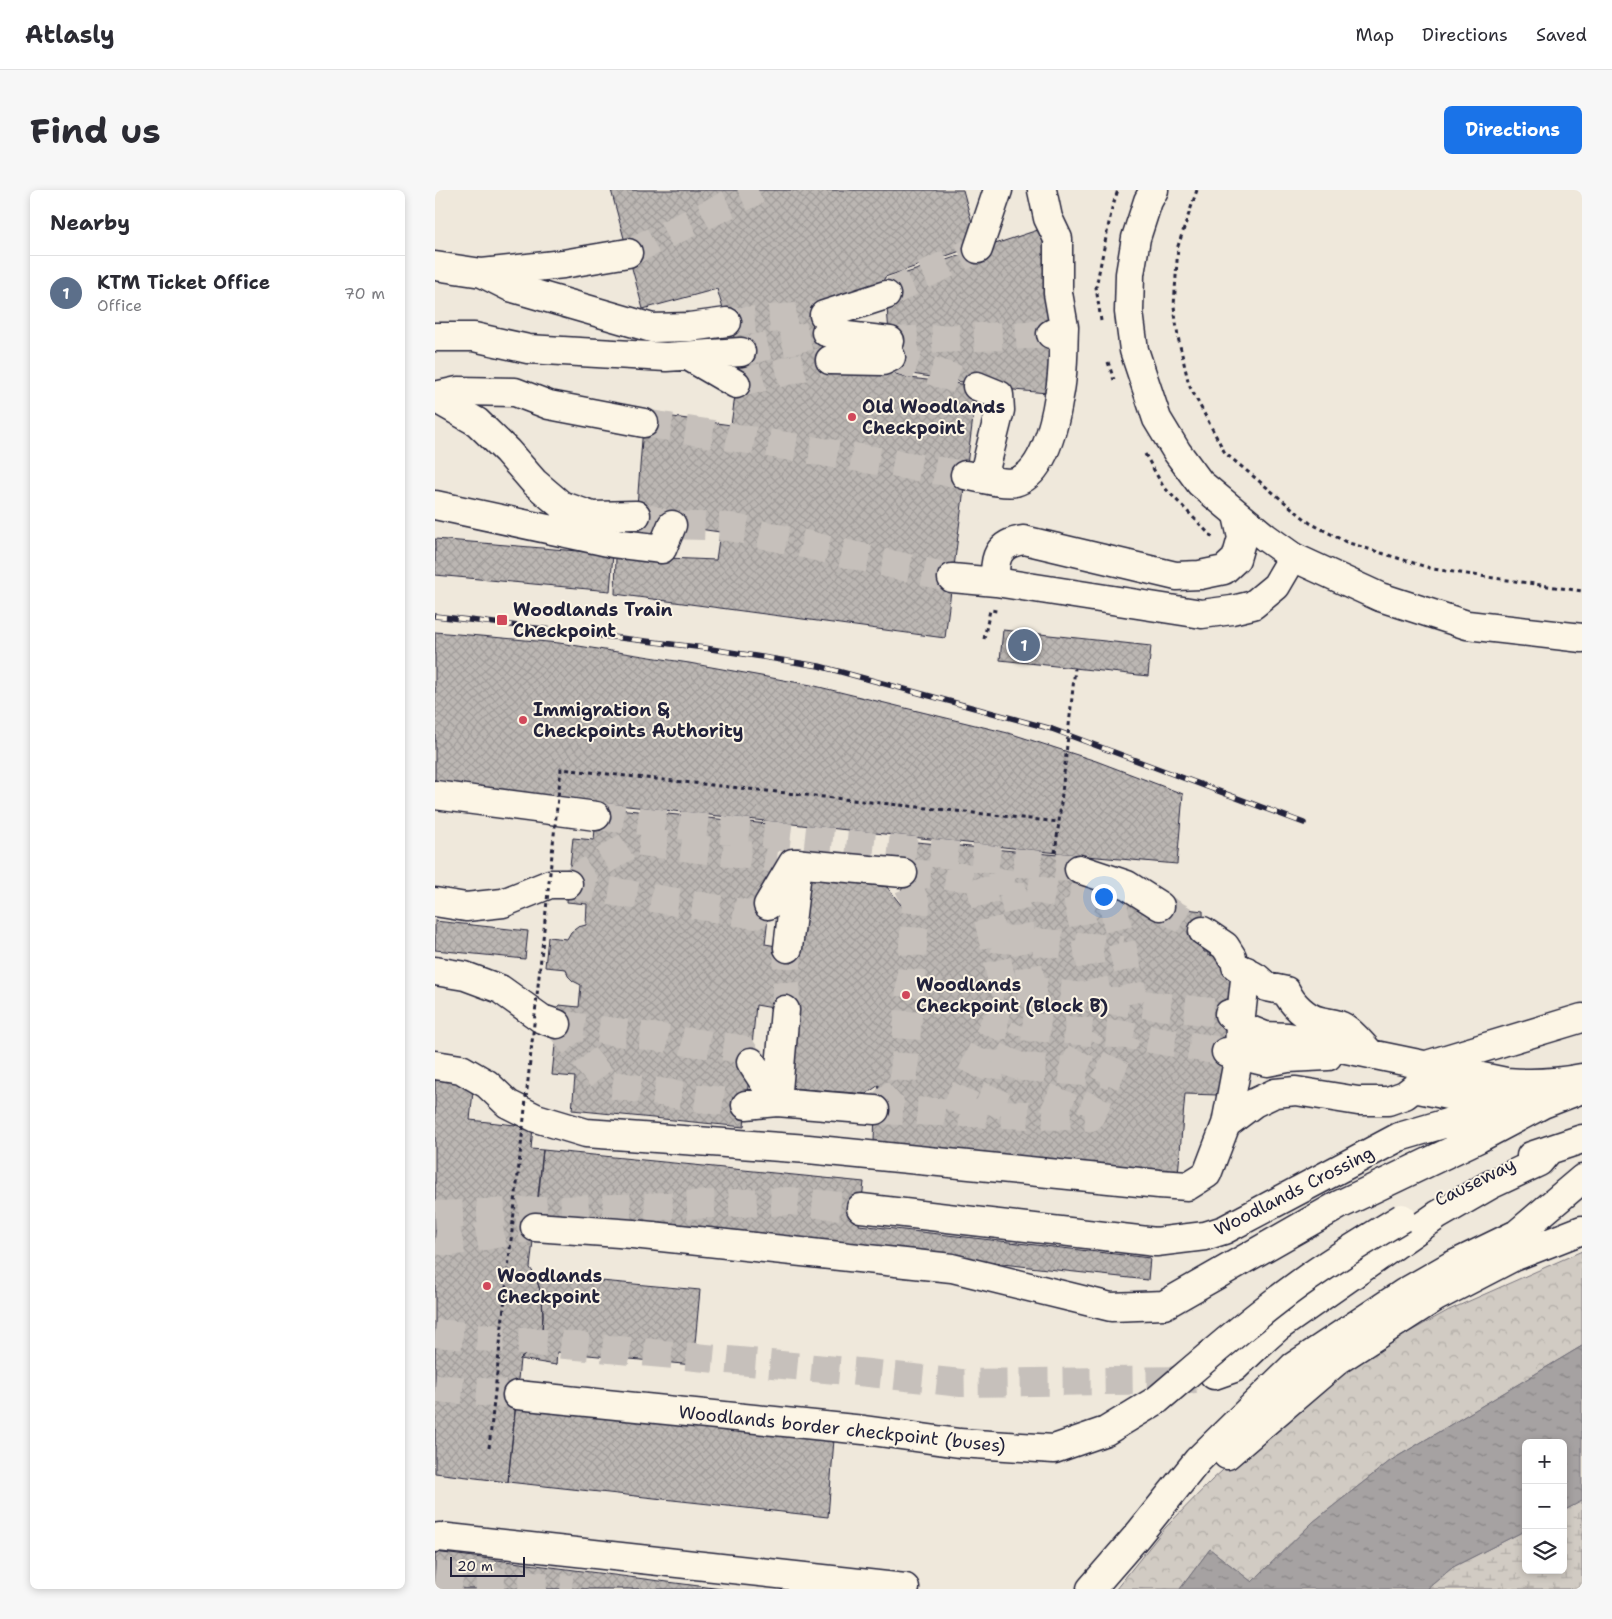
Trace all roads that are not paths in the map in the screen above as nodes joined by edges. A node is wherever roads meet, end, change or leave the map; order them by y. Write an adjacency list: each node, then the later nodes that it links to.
1 (999, 190): 4 (main road)
2 (1042, 190): 15 (main road)
3 (1154, 190): 19 (main road)
4 (978, 249)
5 (628, 252): 7 (main road)
6 (435, 266): 7 (main road)
7 (482, 273): 9 (main road)
8 (886, 295): 13 (main road)
9 (727, 322)
10 (435, 337): 12 (main road)
11 (741, 352): 12 (main road)
12 (687, 356): 14 (main road)
13 (830, 360)
14 (736, 384)
15 (977, 386)
16 (435, 397): 17 (main road); 20 (main road)
17 (643, 423)
18 (435, 505): 21 (main road)
19 (1237, 514): 23 (main road); 24 (main road)
20 (636, 515)
21 (672, 525)
22 (1091, 556): 24 (main road); 26 (main road); 27 (main road)
23 (1293, 557): 28 (main road); 29 (main road)
24 (1204, 574): 28 (main road)
25 (952, 578): 26 (main road)
26 (996, 582): 27 (main road)
27 (1082, 596): 28 (main road)
28 (1216, 612)
29 (1582, 638)
30 (435, 795): 31 (main road)
31 (596, 816)
32 (789, 861): 34 (main road); 37 (main road); 40 (main road)
33 (1079, 869): 38 (main road)
34 (903, 873)
35 (568, 884): 36 (main road)
36 (435, 902)
37 (768, 905)
38 (1160, 906)
39 (1203, 931): 41 (main road)
40 (788, 948)
41 (1238, 965): 45 (main road); 48 (main road)
42 (435, 971): 46 (main road)
43 (785, 1010): 54 (main road)
44 (1582, 1018): 51 (main road)
45 (1235, 1019): 47 (main road); 48 (main road)
46 (557, 1024)
47 (1232, 1054): 48 (main road); 58 (main road)
48 (1371, 1054): 51 (main road)
49 (751, 1062): 54 (main road)
50 (435, 1065): 58 (main road)
51 (1426, 1065): 52 (main road)
52 (1582, 1078)
53 (1582, 1089): 55 (main road, Woodlands Crossing)
54 (777, 1102): 56 (main road); 57 (main road)
55 (1543, 1104): 58 (main road); 62 (main road, Woodlands Crossing); 64 (main road, Woodlands Crossing)
56 (747, 1105)
57 (875, 1110)
58 (1226, 1124)
59 (1582, 1139): 60 (main road)
60 (1549, 1150): 67 (main road); 69 (main road, Causeway, bridge)
61 (1582, 1179): 66 (main road)
62 (861, 1208)
63 (1582, 1212): 66 (main road)
64 (535, 1227)
65 (1582, 1230): 70 (main road)
66 (1517, 1234): 70 (main road)
67 (1214, 1375)
68 (517, 1395): 69 (main road, Woodlands border checkpoint (buses))
69 (1157, 1400)
70 (1137, 1536): 73 (main road); 74 (main road)
71 (435, 1538): 72 (main road)
72 (905, 1588)
73 (1091, 1589)
74 (1105, 1589)

